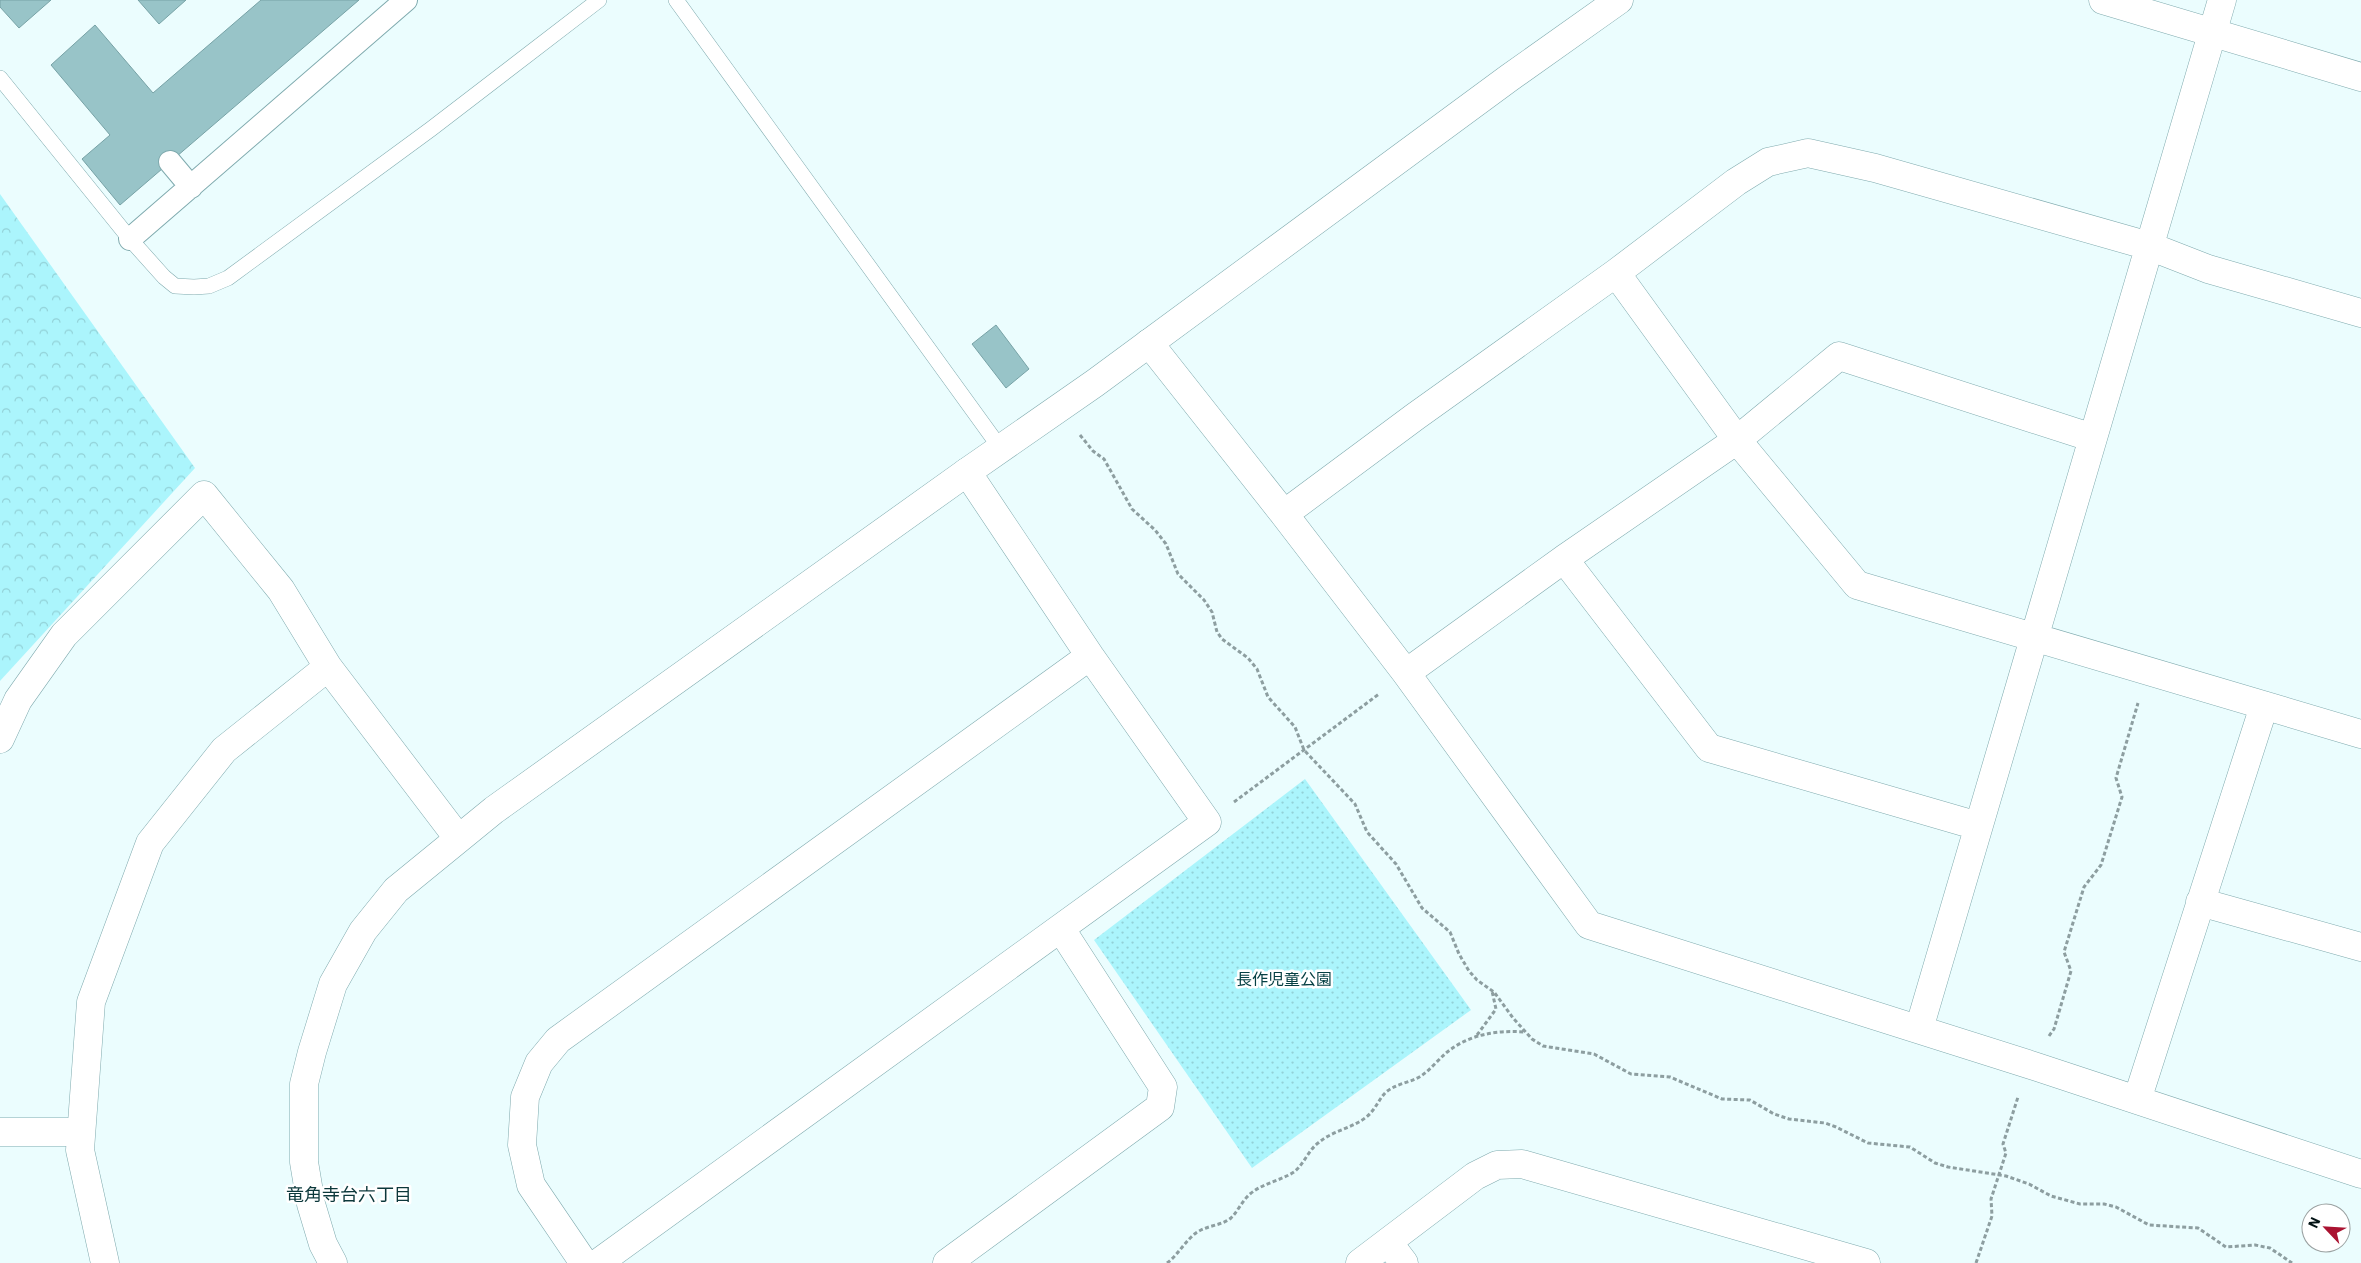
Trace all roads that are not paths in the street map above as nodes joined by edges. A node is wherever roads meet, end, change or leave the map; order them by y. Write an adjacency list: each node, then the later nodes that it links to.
1 (406, 0): 11 (street)
2 (599, 0): 12 (lane)
3 (676, 0): 19 (lane)
4 (1619, 0): 16 (street)
5 (2103, 0): 7 (street)
6 (2222, 0): 7 (street)
7 (2212, 33): 8 (street); 13 (street)
8 (2361, 77)
9 (0, 78): 12 (lane)
10 (170, 162): 11 (street)
11 (191, 187): 12 (street)
12 (130, 239)
13 (2148, 246): 14 (street); 15 (street); 17 (street)
14 (1616, 273): 18 (street); 21 (street)
15 (2361, 313)
16 (1149, 343): 19 (street); 21 (street)
17 (2093, 438): 18 (street); 23 (street)
18 (1737, 440): 22 (street); 23 (street)
19 (1001, 449): 20 (street)
20 (968, 472): 24 (street); 31 (street)
21 (1284, 514): 26 (street)
22 (1564, 559): 26 (street); 30 (street)
23 (2034, 638): 27 (street); 30 (street)
24 (1090, 656): 33 (street); 43 (street)
25 (328, 666): 29 (street); 31 (street); 38 (street)
26 (1406, 673): 35 (street)
27 (2264, 706): 28 (street); 32 (street)
28 (2361, 734)
29 (0, 739)
30 (1978, 826): 35 (street)
31 (458, 838): 42 (street)
32 (2200, 902): 34 (street); 36 (street)
33 (1062, 929): 44 (street); 45 (street)
34 (2361, 947)
35 (1919, 1029): 36 (street)
36 (2137, 1100): 39 (street)
37 (0, 1132): 38 (street)
38 (81, 1132): 41 (street)
39 (2361, 1174)
40 (1396, 1253): 46 (street); 47 (street)
41 (105, 1263)
42 (333, 1263)
43 (584, 1263)
44 (598, 1263)
45 (947, 1263)
46 (1360, 1263)
47 (1866, 1263)

